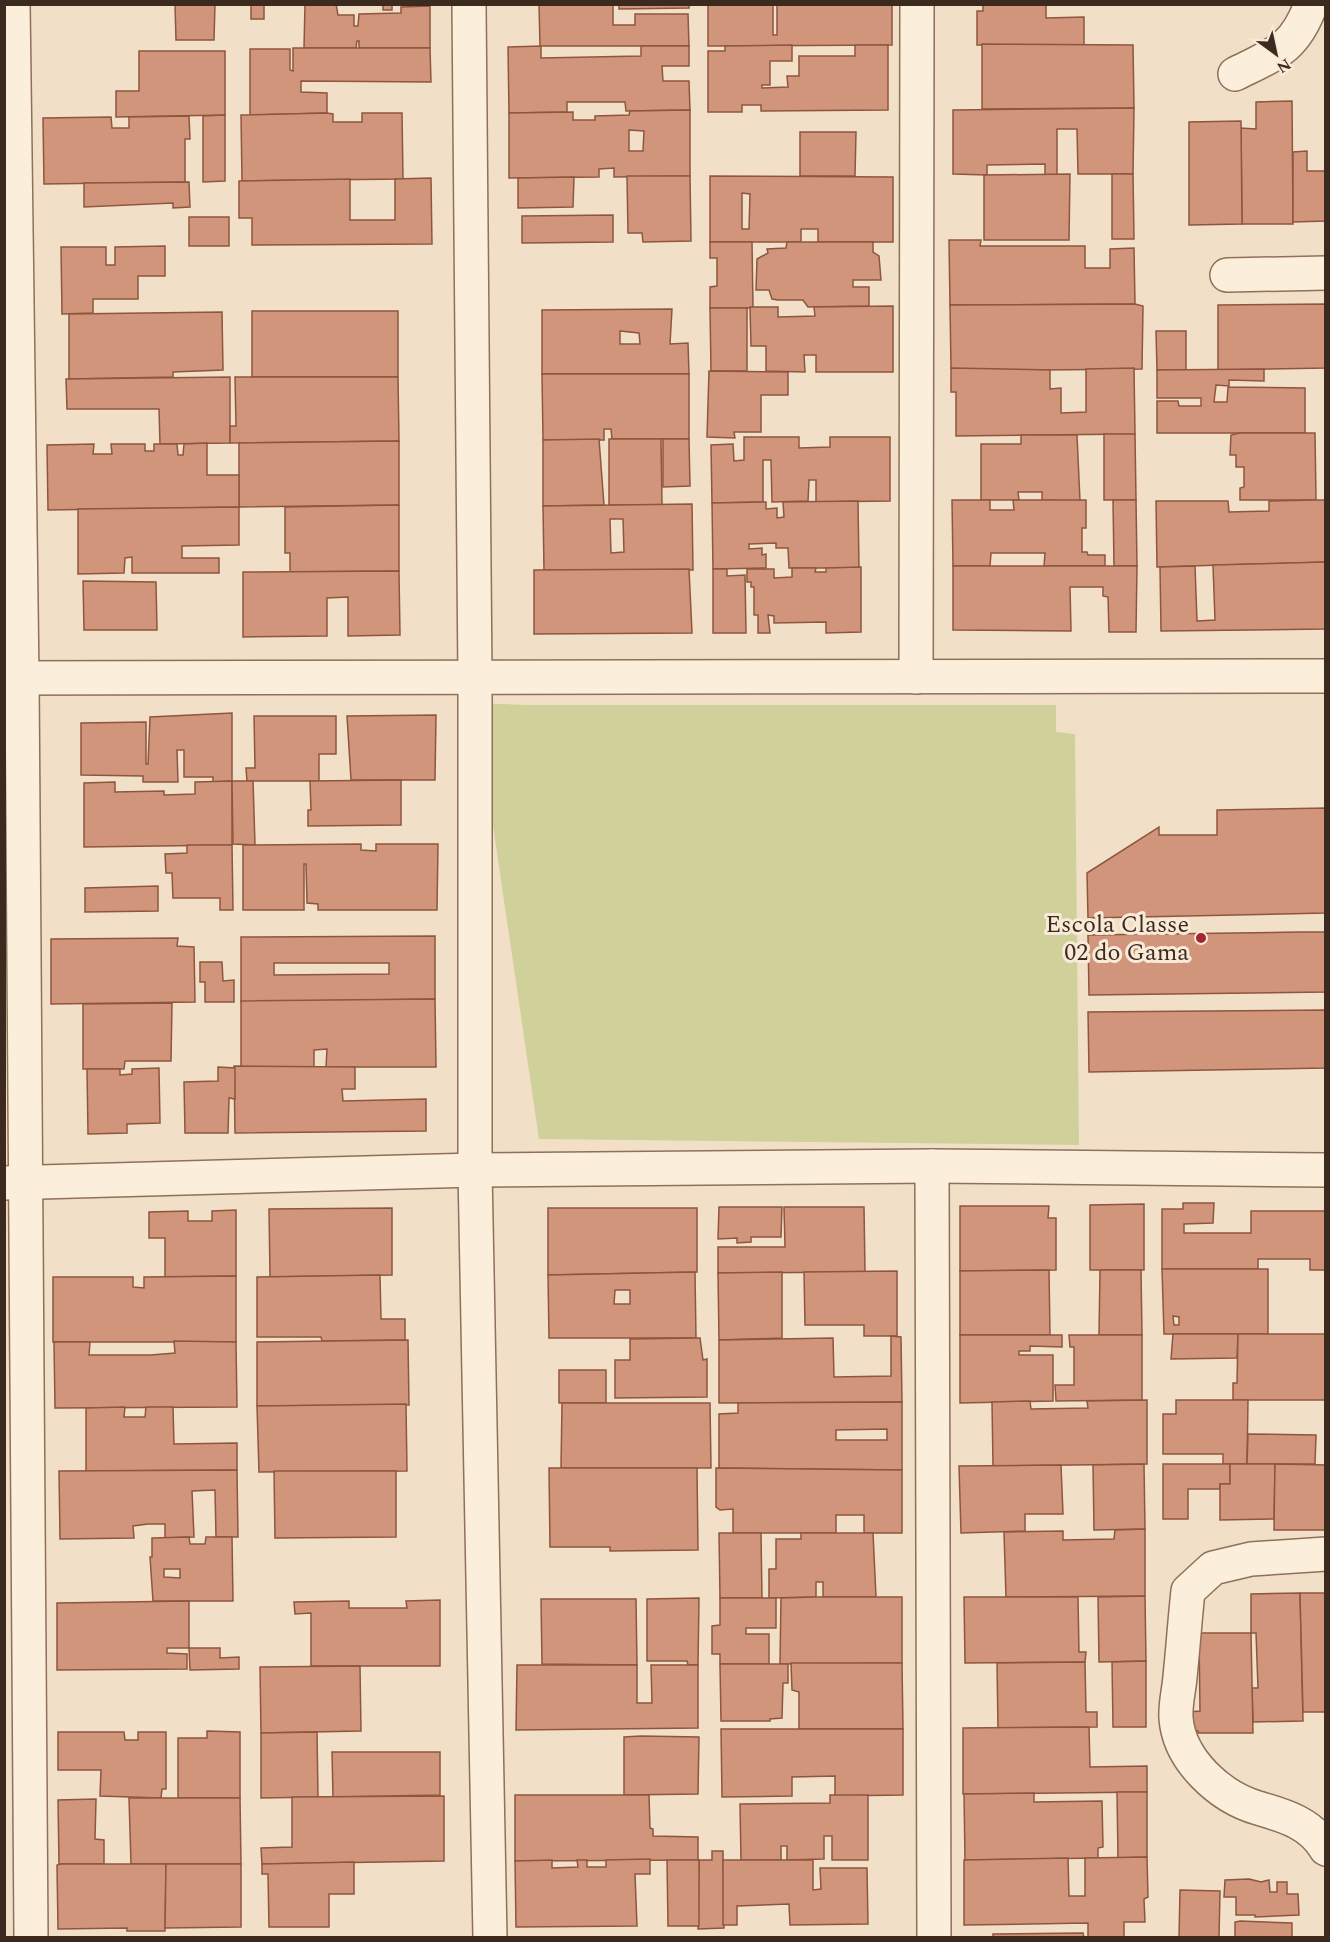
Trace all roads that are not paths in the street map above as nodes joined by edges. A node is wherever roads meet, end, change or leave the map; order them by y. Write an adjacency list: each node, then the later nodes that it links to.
1 (13, 4): 6 (street)
2 (469, 4): 12 (street)
3 (917, 4): 10 (street)
4 (1311, 4): 5 (street)
5 (1235, 74)
6 (10, 272): 11 (street)
7 (1326, 273): 8 (street)
8 (1227, 275)
9 (1326, 676): 10 (street)
10 (916, 677): 12 (street)
11 (13, 678): 12 (street); 16 (street)
12 (475, 679): 14 (street)
13 (932, 1166): 14 (street); 15 (street); 21 (street)
14 (475, 1170): 16 (street); 20 (street)
15 (1326, 1170)
16 (14, 1184): 19 (street)
17 (1326, 1554): 18 (street)
18 (1326, 1849)
19 (31, 1938)
20 (490, 1938)
21 (934, 1938)

